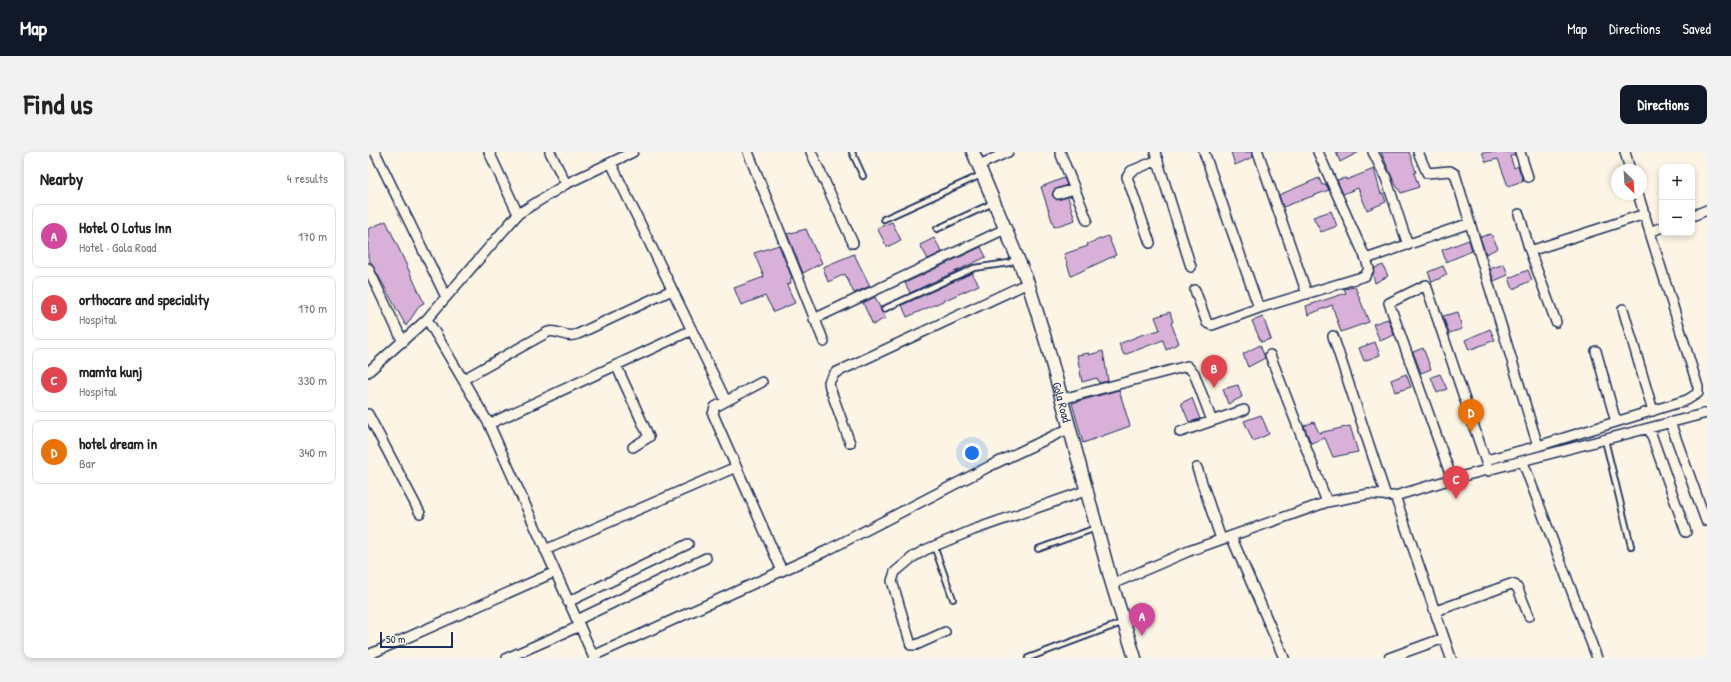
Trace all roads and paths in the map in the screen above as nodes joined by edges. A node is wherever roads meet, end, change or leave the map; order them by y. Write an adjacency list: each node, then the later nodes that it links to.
1 (375, 152): 53 (street)
2 (489, 152): 30 (street)
3 (550, 152): 24 (street)
4 (633, 152): 19 (street)
5 (748, 152): 58 (street)
6 (811, 152): 41 (street)
7 (852, 152): 22 (lane)
8 (973, 152): 21 (street, Gola Road)
9 (1008, 152): 21 (street)
10 (1060, 152): 25 (street)
11 (1204, 152): 55 (street)
12 (1258, 152): 52 (street)
13 (1318, 152): 46 (street)
14 (1373, 152): 43 (street)
15 (1418, 152): 36 (street)
16 (1520, 152): 23 (street)
17 (1625, 152): 20 (street)
18 (1156, 156): 42 (street); 47 (street)
19 (611, 163): 24 (street); 50 (street)
20 (1628, 164)
21 (981, 170): 28 (street, Gola Road); 34 (lane)
22 (862, 176)
23 (1528, 177)
24 (566, 184): 30 (street)
25 (1074, 189): 26 (street); 35 (street)
26 (1058, 194)
27 (1640, 200): 32 (street)
28 (995, 202): 38 (lane); 39 (street, Gola Road)
29 (1707, 210): 33 (street)
30 (518, 214): 53 (street)
31 (1519, 214): 44 (street)
32 (1645, 214): 40 (street); 44 (street)
33 (1695, 215)
34 (884, 219)
35 (1087, 220)
36 (1470, 223): 43 (street); 85 (street)
37 (1659, 228): 40 (street)
38 (937, 229)
39 (1005, 229): 45 (street, Gola Road); 58 (street)
40 (1650, 232): 73 (street)
41 (853, 243)
42 (1150, 243)
43 (1408, 245): 46 (street)
44 (1530, 251): 59 (street)
45 (1018, 258): 49 (street, Gola Road); 54 (lane)
46 (1366, 259): 52 (street)
47 (1191, 267)
48 (368, 268): 62 (street)
49 (1028, 283): 70 (street, Gola Road); 84 (street)
50 (672, 290): 60 (street); 68 (street)
51 (1195, 290): 55 (street)
52 (1307, 294): 55 (street)
53 (446, 297): 57 (street)
54 (884, 308)
55 (1259, 308)
56 (1623, 309): 73 (street)
57 (427, 319): 62 (street); 68 (street)
58 (814, 319): 63 (street)
59 (1556, 322)
60 (692, 330): 66 (street); 71 (street)
61 (1333, 336): 94 (street)
62 (404, 342): 67 (street)
63 (824, 342)
64 (1596, 351): 77 (street)
65 (1270, 355): 95 (street)
66 (616, 365): 79 (street); 86 (street)
67 (368, 372)
68 (464, 379): 79 (street)
69 (762, 382): 71 (street)
70 (1062, 399): 76 (street); 80 (street, Gola Road)
71 (726, 401): 89 (street)
72 (1244, 410): 76 (street)
73 (1653, 411): 77 (street)
74 (1707, 413): 78 (street)
75 (368, 414): 96 (street)
76 (1212, 421): 82 (street)
77 (1616, 422): 85 (street)
78 (1670, 422): 81 (street); 97 (street)
79 (489, 424): 106 (street)
80 (1070, 428): 93 (street, Gola Road); 108 (street)
81 (1649, 428): 83 (street); 99 (street)
82 (1180, 432)
83 (1605, 440): 88 (street); 104 (lane)
84 (850, 443)
85 (1538, 446): 87 (street)
86 (633, 447)
87 (1486, 460): 91 (street); 92 (street)
88 (1523, 462): 91 (street); 127 (street)
89 (736, 467): 106 (street); 108 (street)
90 (1197, 468): 101 (street)
91 (1489, 471): 92 (street)
92 (1452, 479): 94 (street)
93 (1088, 490): 98 (street, Gola Road); 103 (street)
94 (1390, 496): 95 (street); 113 (street)
95 (1327, 502): 100 (street)
96 (420, 513)
97 (1706, 522)
98 (1096, 529): 105 (lane); 110 (street, Gola Road)
99 (1686, 532)
100 (1231, 536): 101 (street); 124 (street)
101 (1221, 539): 110 (street)
102 (688, 544): 112 (street)
103 (934, 546): 111 (lane); 117 (street)
104 (1630, 546)
105 (1038, 549)
106 (545, 550): 109 (street)
107 (706, 558): 116 (street)
108 (782, 571): 120 (street)
109 (555, 572): 112 (street); 119 (street)
110 (1112, 584): 115 (street, Gola Road)
111 (953, 599)
112 (568, 602): 116 (street)
113 (1436, 611): 114 (street); 118 (street)
114 (1529, 616)
115 (1124, 622): 122 (lane); 123 (street, Gola Road)
116 (578, 623): 120 (street); 121 (street)
117 (945, 632)
118 (1444, 638): 125 (street); 126 (street)
119 (368, 655)
120 (594, 657)
121 (507, 658)
122 (1028, 658)
123 (1135, 658)
124 (1284, 658)
125 (1389, 658)
126 (1451, 658)
127 (1597, 658)

